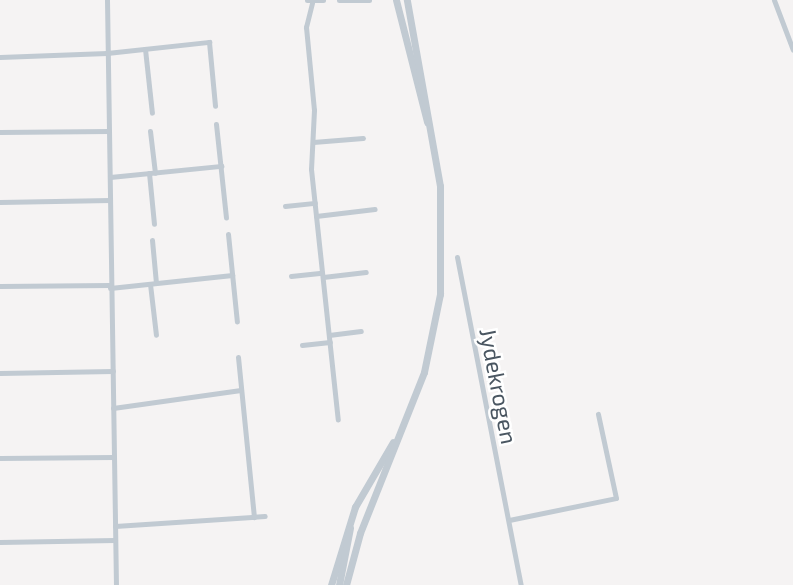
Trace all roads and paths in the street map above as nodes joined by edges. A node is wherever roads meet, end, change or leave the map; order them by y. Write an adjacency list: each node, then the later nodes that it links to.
1 (107, 0): 11 (street)
2 (323, 0): 8 (street)
3 (339, 0): 4 (street)
4 (369, 0)
5 (396, 0): 21 (street)
6 (407, 0): 21 (street)
7 (774, 0): 10 (street)
8 (309, 2): 20 (street)
9 (145, 49): 11 (street); 13 (street); 14 (street)
10 (793, 50)
11 (107, 53): 12 (street); 16 (street)
12 (0, 57)
13 (215, 106)
14 (152, 113)
15 (216, 124): 22 (street)
16 (109, 131): 18 (street); 24 (street)
17 (150, 131): 23 (street)
18 (0, 132)
19 (363, 138): 20 (street)
20 (313, 142): 27 (street)
21 (436, 160): 56 (street)
22 (221, 166): 23 (street); 31 (street)
23 (152, 173): 24 (street); 32 (street)
24 (110, 177): 25 (street)
25 (110, 200): 26 (street); 42 (street)
26 (0, 202)
27 (315, 203): 28 (street); 30 (street)
28 (285, 206)
29 (375, 209): 30 (street)
30 (316, 216): 38 (street)
31 (226, 217)
32 (155, 224)
33 (228, 234): 37 (street)
34 (152, 240): 40 (street)
35 (457, 257): 62 (street, Jydekrogen)
36 (366, 272): 38 (street)
37 (232, 275): 40 (street); 43 (street)
38 (323, 275): 39 (street); 46 (street)
39 (291, 276)
40 (153, 283): 42 (street); 45 (street)
41 (0, 286): 42 (street)
42 (110, 286): 50 (street)
43 (237, 322)
44 (361, 331): 46 (street)
45 (156, 335)
46 (329, 335): 47 (street)
47 (330, 342): 48 (street); 55 (street)
48 (302, 345)
49 (238, 356): 52 (street)
50 (113, 371): 51 (street); 53 (street)
51 (0, 373)
52 (241, 390): 53 (street); 61 (street)
53 (113, 408): 57 (street)
54 (598, 414): 62 (street)
55 (338, 421)
56 (406, 421): 59 (street); 69 (street)
57 (114, 457): 58 (street); 63 (street)
58 (0, 458)
59 (355, 507): 67 (street); 68 (street)
60 (265, 516): 61 (street)
61 (254, 517): 63 (street)
62 (509, 520): 70 (street, Jydekrogen)
63 (115, 526): 64 (street)
64 (115, 540): 65 (street); 66 (street)
65 (0, 542)
66 (116, 585)
67 (331, 585)
68 (340, 585)
69 (346, 585)
70 (521, 585)

